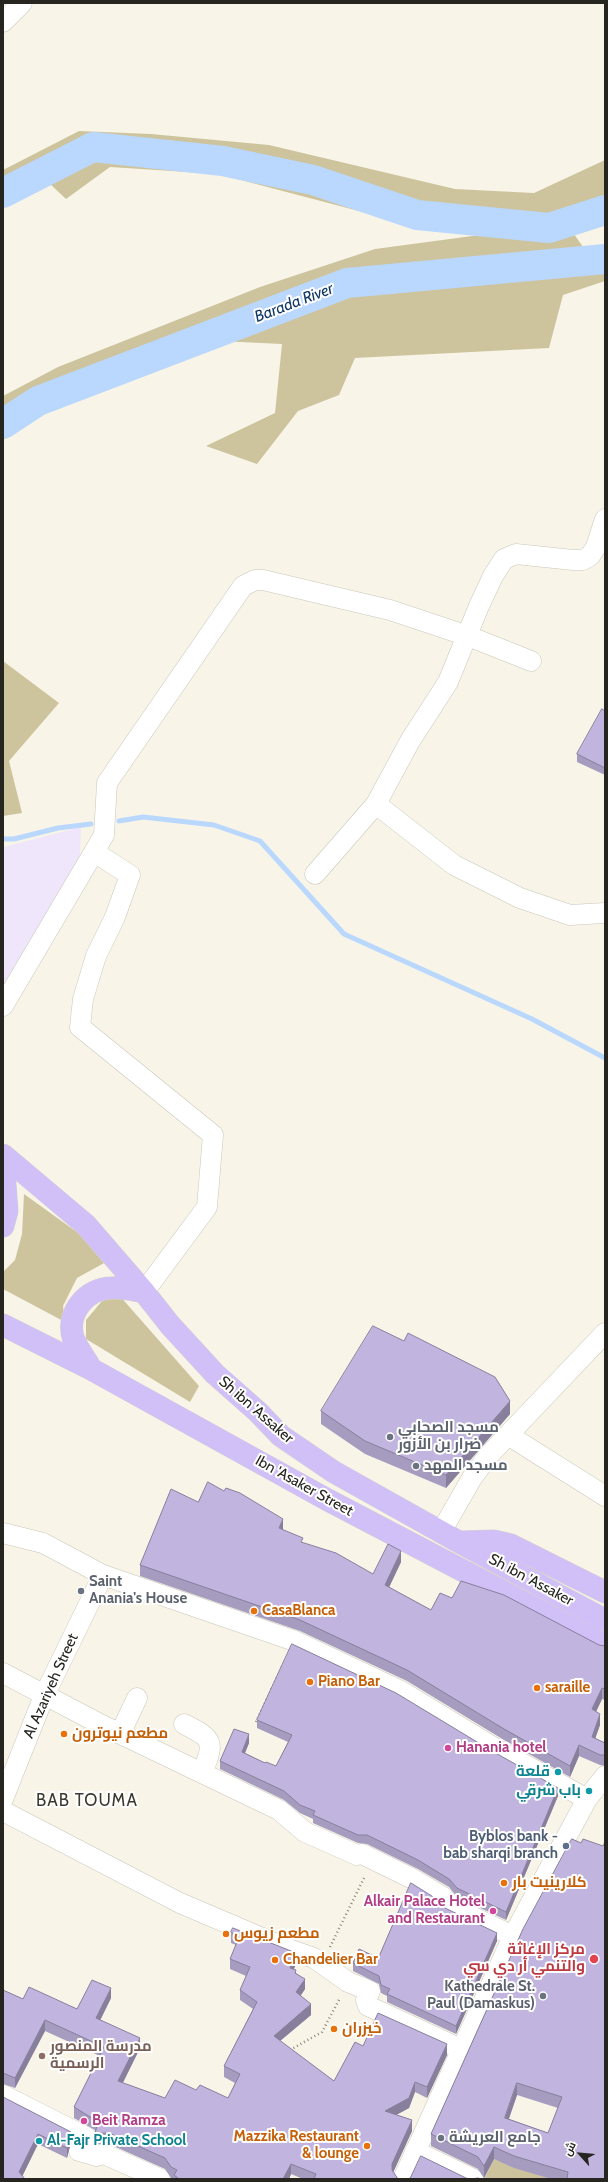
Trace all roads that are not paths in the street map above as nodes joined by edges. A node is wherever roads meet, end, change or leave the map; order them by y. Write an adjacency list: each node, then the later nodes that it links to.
1 (22, 3): 2 (street)
2 (3, 22)
3 (605, 519): 4 (street)
4 (468, 636): 5 (street); 6 (street); 7 (street)
5 (531, 662)
6 (376, 804): 8 (street); 9 (street)
7 (94, 852): 10 (street); 13 (street)
8 (315, 874)
9 (605, 912)
10 (3, 1006)
11 (3, 1156): 12 (main road); 13 (main road, Sh ibn 'Assaker)
12 (3, 1226)
13 (144, 1292): 16 (main road); 20 (main road, Sh ibn 'Assaker)
14 (3, 1325): 16 (main road, Ibn 'Asaker Street)
15 (605, 1333): 17 (street)
16 (91, 1369): 24 (main road, Ibn 'Asaker Street)
17 (508, 1434): 18 (street); 20 (street)
18 (605, 1496)
19 (3, 1532): 21 (street)
20 (450, 1537): 22 (main road); 23 (main road, Sh ibn 'Assaker)
21 (104, 1575): 26 (street, Al Azariyeh Street); 33 (street)
22 (605, 1592)
23 (605, 1620)
24 (605, 1645)
25 (3, 1673): 26 (street)
26 (44, 1696): 29 (street); 32 (street, Al Azariyeh Street)
27 (137, 1698): 29 (street)
28 (184, 1724): 30 (street)
29 (120, 1734): 30 (street)
30 (202, 1773): 35 (street)
31 (605, 1776): 33 (street)
32 (3, 1799)
33 (588, 1799): 35 (street)
34 (3, 1812): 36 (street)
35 (513, 1936): 36 (street)
36 (461, 2049): 38 (street)
37 (3, 2095): 39 (street)
38 (415, 2151): 40 (street); 41 (street)
39 (160, 2179)
40 (403, 2179)
41 (473, 2179)

